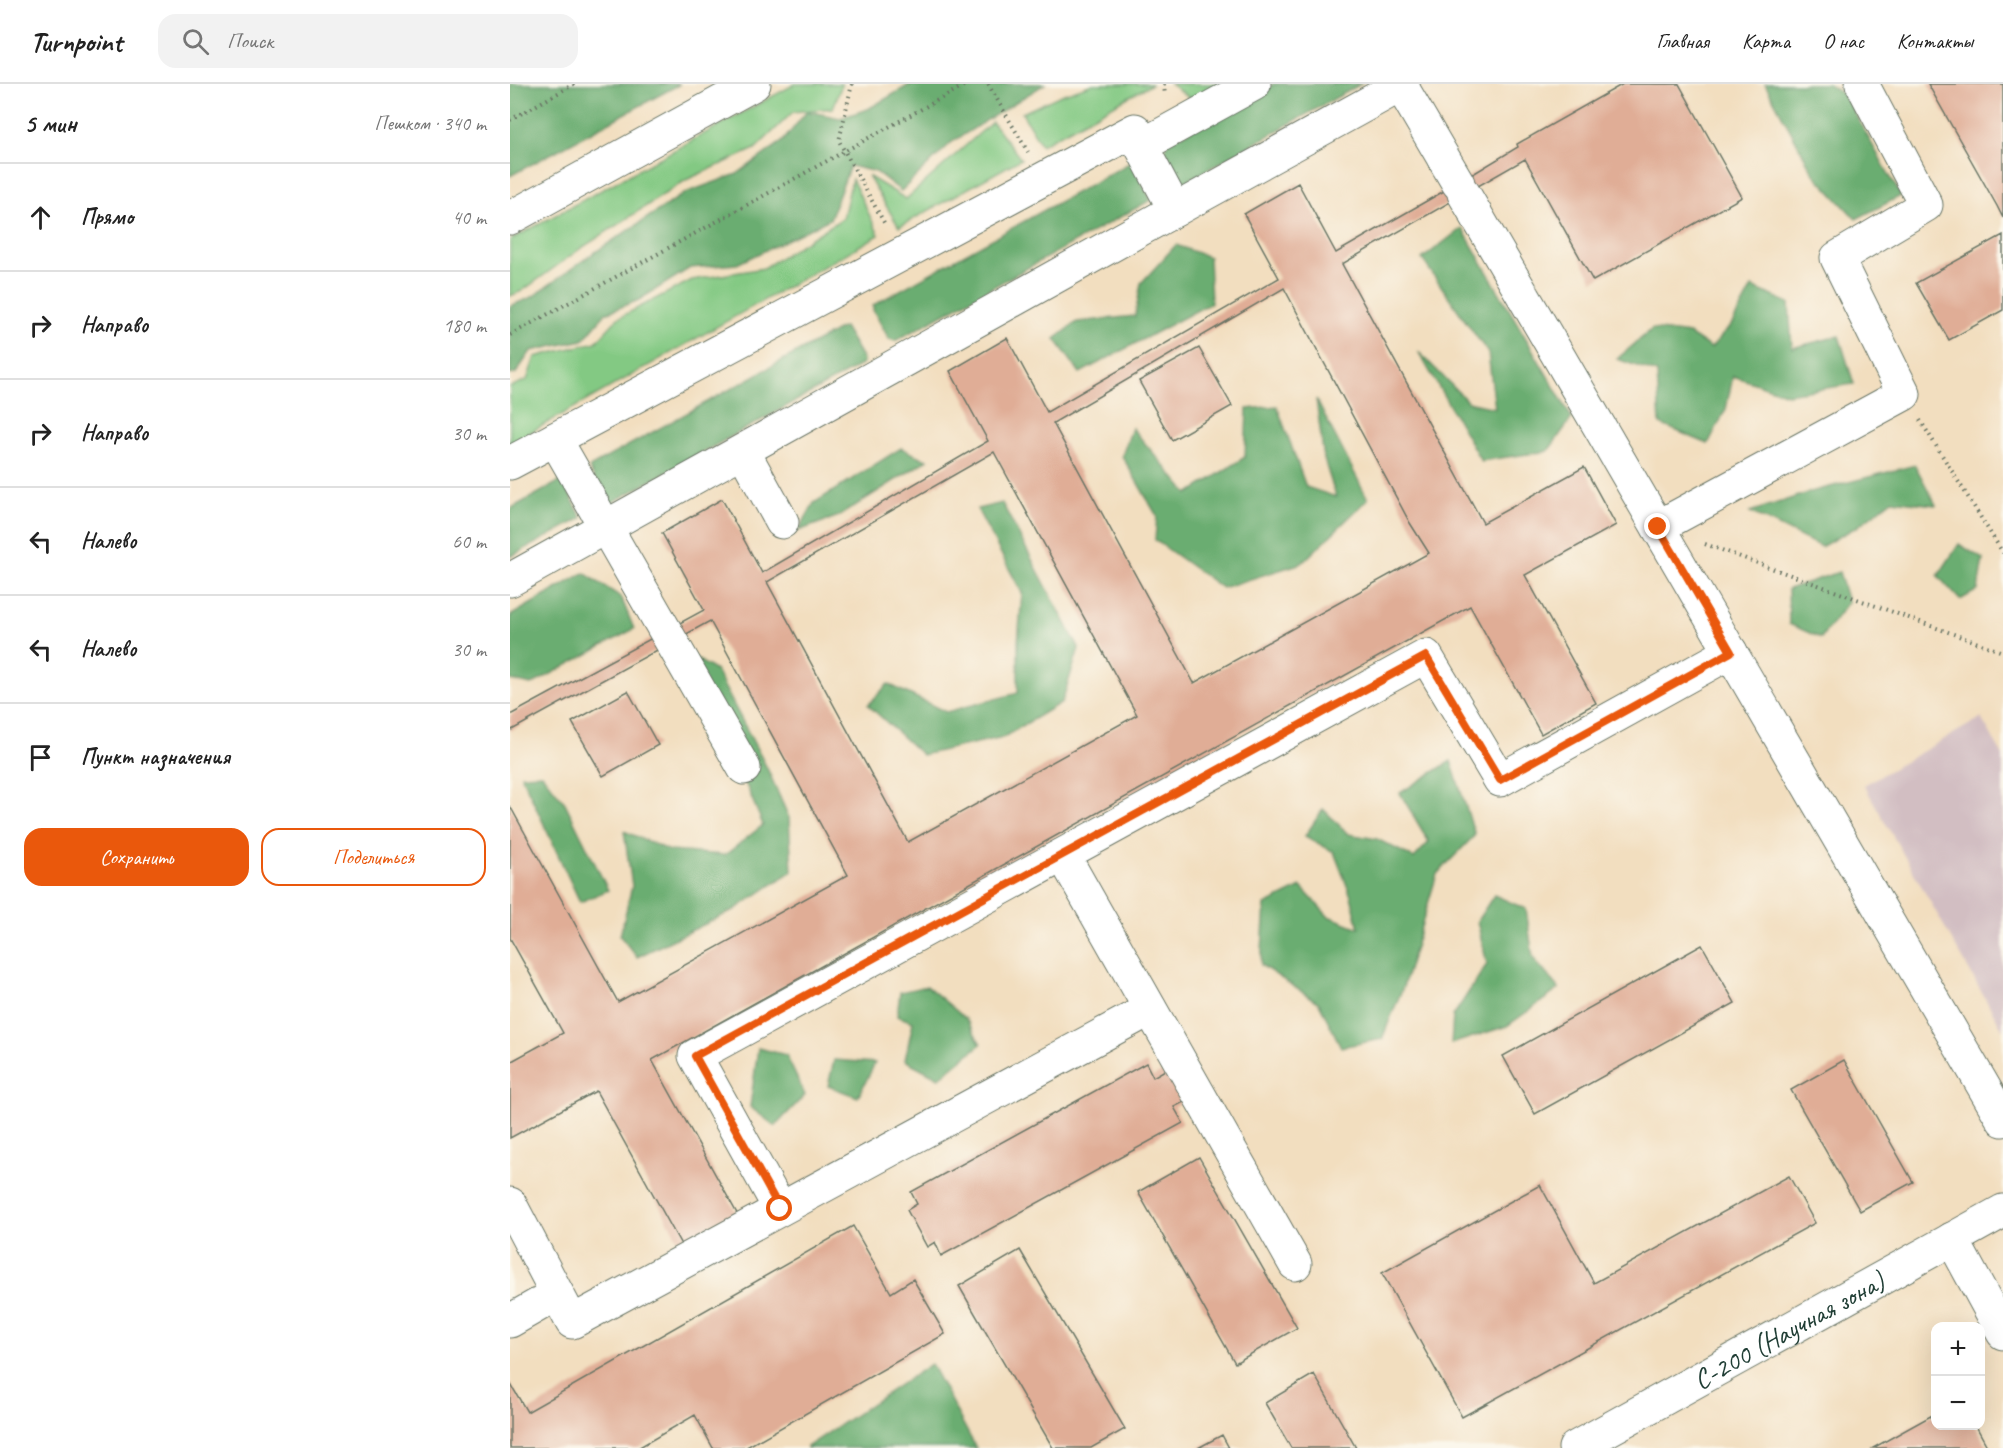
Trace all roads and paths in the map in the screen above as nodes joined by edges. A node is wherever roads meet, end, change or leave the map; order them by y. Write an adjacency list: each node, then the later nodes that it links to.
1 (574, 84): 9 (path)
2 (754, 84): 14 (street)
3 (852, 84): 11 (path)
4 (967, 84): 11 (path)
5 (988, 84): 12 (path)
6 (1254, 84): 10 (street)
7 (1401, 84): 13 (street); 23 (street)
8 (1862, 84): 17 (street)
9 (510, 119)
10 (1141, 146): 12 (street); 13 (street)
11 (845, 151): 15 (path); 16 (path)
12 (1043, 179): 15 (street)
13 (1175, 210): 19 (street)
14 (510, 218)
15 (902, 254): 18 (street)
16 (510, 335)
17 (1904, 394): 23 (street); 25 (path)
18 (555, 439): 20 (street); 22 (street)
19 (743, 451): 21 (street); 22 (street)
20 (510, 463)
21 (782, 522)
22 (607, 526): 26 (street); 29 (street)
23 (1658, 527): 27 (street)
24 (1703, 543): 28 (path)
25 (2003, 553)
26 (510, 580)
27 (1731, 652): 30 (street); 32 (street)
28 (2003, 652)
29 (744, 768)
30 (1063, 855): 31 (street); 34 (street)
31 (1150, 1009): 34 (street); 37 (street)
32 (2003, 1120)
33 (510, 1204): 38 (street)
34 (780, 1209): 38 (street)
35 (2003, 1211): 36 (street, С-200 (Научная зона))
36 (1952, 1239): 40 (street); 41 (street, С-200 (Научная зона))
37 (1295, 1264)
38 (557, 1294): 39 (street)
39 (510, 1321)
40 (2003, 1334)
41 (1575, 1448)

